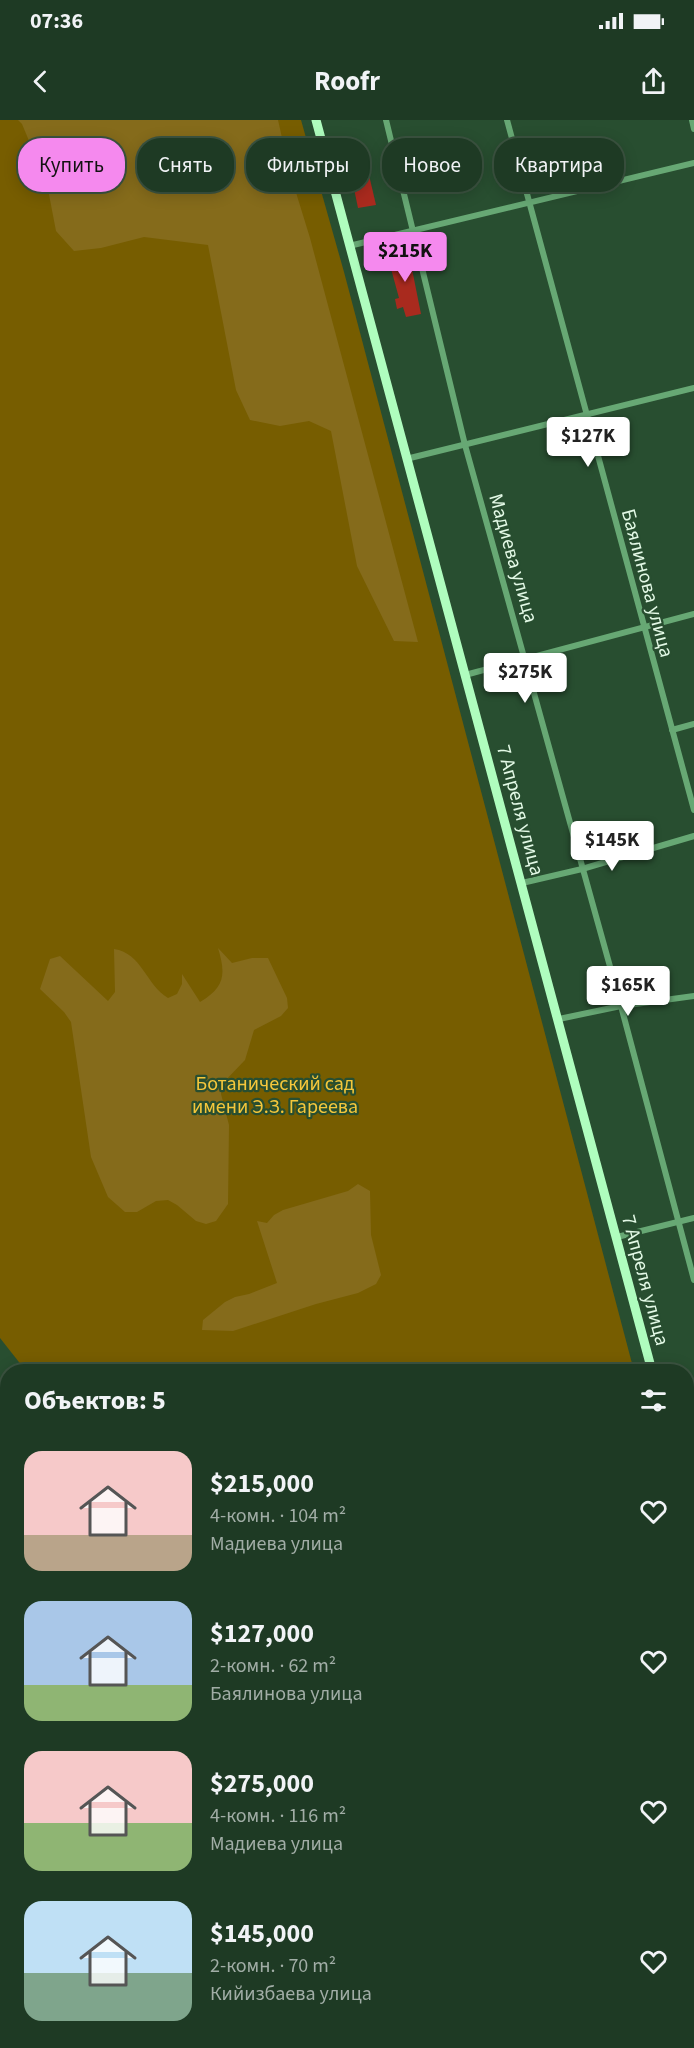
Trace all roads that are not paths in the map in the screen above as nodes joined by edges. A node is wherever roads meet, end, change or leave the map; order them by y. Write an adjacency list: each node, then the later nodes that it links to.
1 (316, 120): 9 (main road, 7 Апреля улица)
2 (386, 120): 8 (street, Мадиева улица)
3 (507, 120): 7 (street, Баялинова улица)
4 (692, 120): 5 (street)
5 (694, 129)
6 (694, 163): 7 (street)
7 (530, 204): 8 (street); 11 (street, Баялинова улица)
8 (414, 230): 9 (street); 12 (street, Мадиева улица)
9 (349, 246): 13 (main road, 7 Апреля улица)
10 (694, 388): 11 (street)
11 (586, 416): 12 (street); 15 (street, Баялинова улица)
12 (465, 445): 13 (street); 16 (street, Мадиева улица)
13 (406, 459): 17 (main road, 7 Апреля улица)
14 (694, 614): 15 (street)
15 (643, 628): 16 (street); 19 (street, Баялинова улица)
16 (525, 660): 17 (street); 22 (street, Мадиева улица)
17 (465, 675): 23 (main road, 7 Апреля улица)
18 (694, 724): 19 (street)
19 (672, 730): 20 (street, Баялинова улица)
20 (694, 810)
21 (694, 836): 22 (street)
22 (582, 869): 23 (street); 25 (street, Мадиева улица)
23 (522, 883): 26 (main road, 7 Апреля улица)
24 (694, 996): 25 (street)
25 (621, 1006): 26 (street); 28 (street, Мадиева улица)
26 (559, 1019): 29 (main road, 7 Апреля улица)
27 (694, 1218): 28 (street)
28 (678, 1222): 29 (street); 30 (street, Мадиева улица)
29 (617, 1238): 31 (main road, 7 Апреля улица)
30 (694, 1280)
31 (650, 1364)

